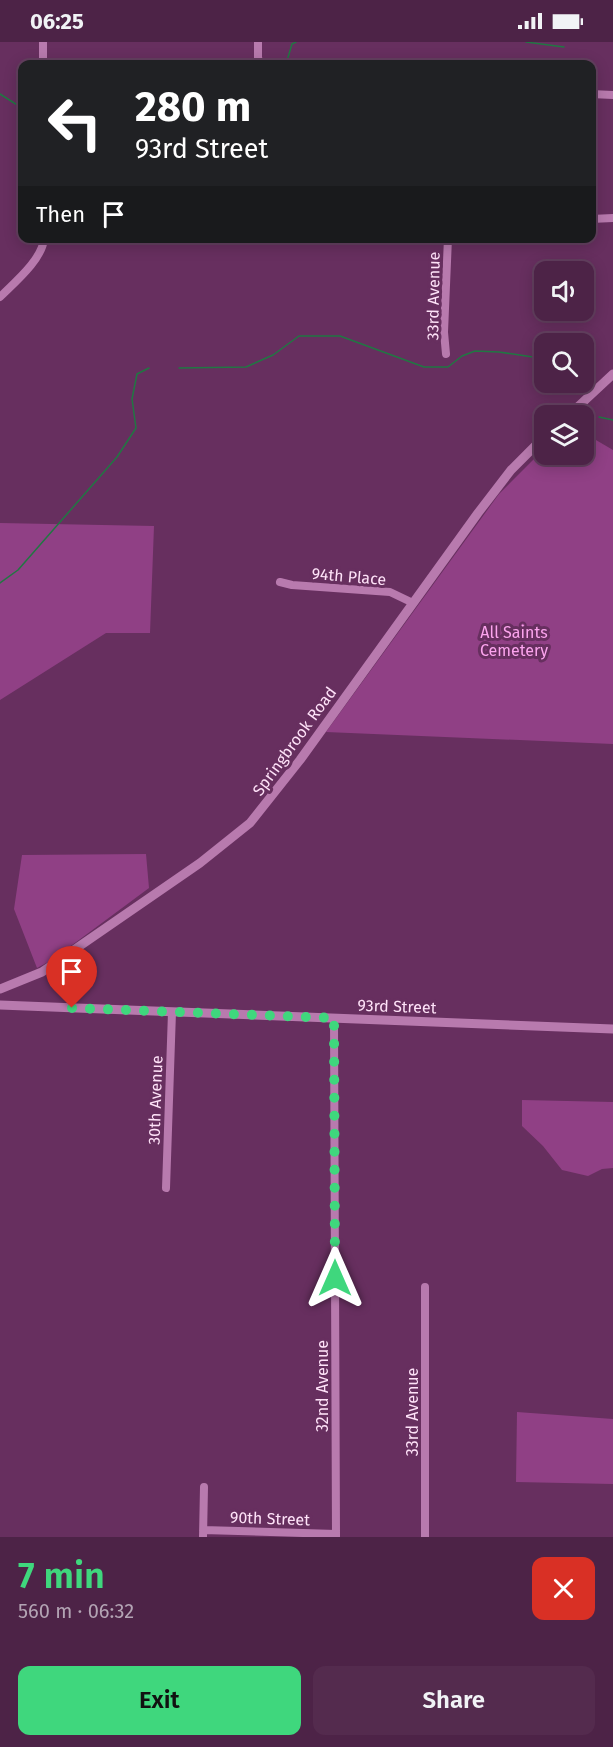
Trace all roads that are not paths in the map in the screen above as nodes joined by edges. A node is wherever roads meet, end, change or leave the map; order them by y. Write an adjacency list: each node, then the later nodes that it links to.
1 (43, 42): 3 (street)
2 (258, 42): 4 (street)
3 (43, 60)
4 (259, 60)
5 (596, 94): 6 (street)
6 (613, 95)
7 (613, 218): 8 (street)
8 (596, 219)
9 (44, 243): 11 (street)
10 (448, 243): 12 (street, 33rd Avenue)
11 (0, 297)
12 (446, 354)
13 (613, 374): 14 (street)
14 (580, 405)
15 (534, 447): 17 (street, Springbrook Road)
16 (280, 582): 17 (street, 94th Place)
17 (413, 603): 18 (street, Springbrook Road)
18 (0, 989)
19 (0, 1005): 20 (street, 93rd Street)
20 (172, 1012): 21 (street, 93rd Street); 23 (street, 30th Avenue)
21 (334, 1018): 22 (street, 93rd Street); 27 (street, 32nd Avenue)
22 (613, 1029)
23 (166, 1188)
24 (425, 1287): 28 (street, 33rd Avenue)
25 (204, 1487): 26 (street)
26 (203, 1533): 27 (street, 90th Street)
27 (336, 1535)
28 (425, 1537)

